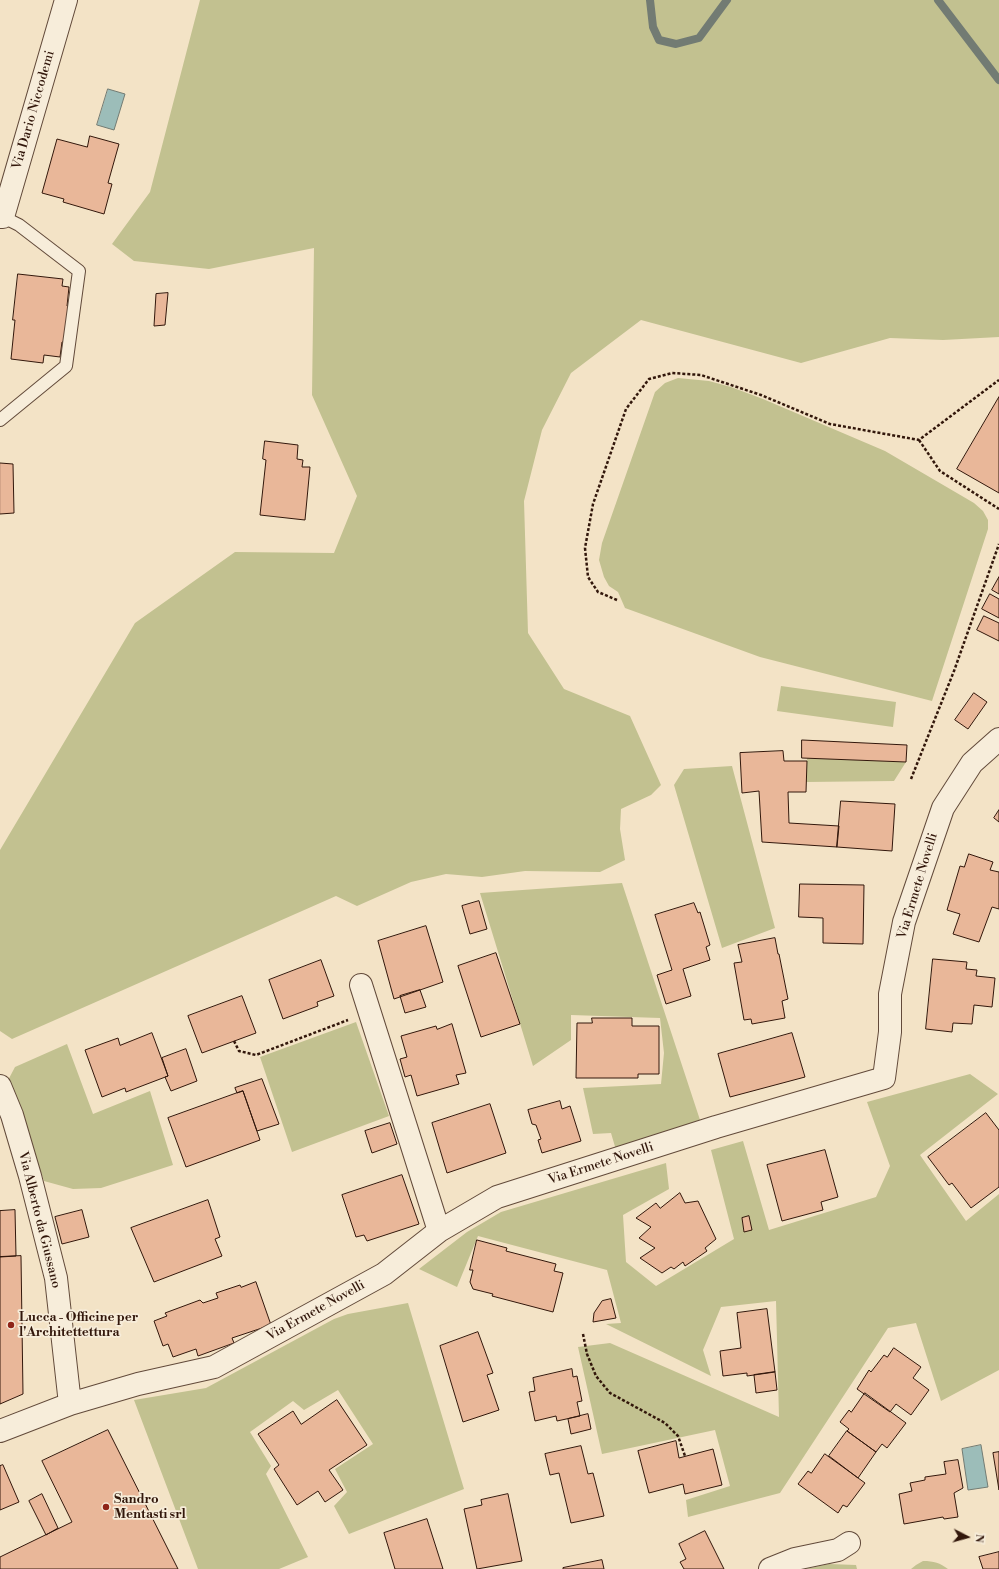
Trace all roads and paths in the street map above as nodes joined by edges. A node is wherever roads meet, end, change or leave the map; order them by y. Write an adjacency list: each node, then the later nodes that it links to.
1 (66, 0): 2 (street, Via Dario Niccodemi)
2 (2, 217): 4 (lane)
3 (999, 380): 5 (path)
4 (0, 420)
5 (919, 440): 6 (path); 8 (path)
6 (999, 509)
7 (999, 544): 10 (path)
8 (617, 600)
9 (999, 739): 15 (street, Via Ermete Novelli)
10 (911, 779)
11 (361, 985): 12 (street)
12 (369, 1012): 13 (path); 15 (street)
13 (234, 1041)
14 (0, 1086): 17 (street, Via Alberto da Giussano)
15 (439, 1231): 17 (street, Via Ermete Novelli)
16 (583, 1334): 19 (path)
17 (70, 1404): 18 (street, Via Ermete Novelli)
18 (0, 1431)
19 (685, 1456)
20 (850, 1543): 21 (street)
21 (770, 1569)

